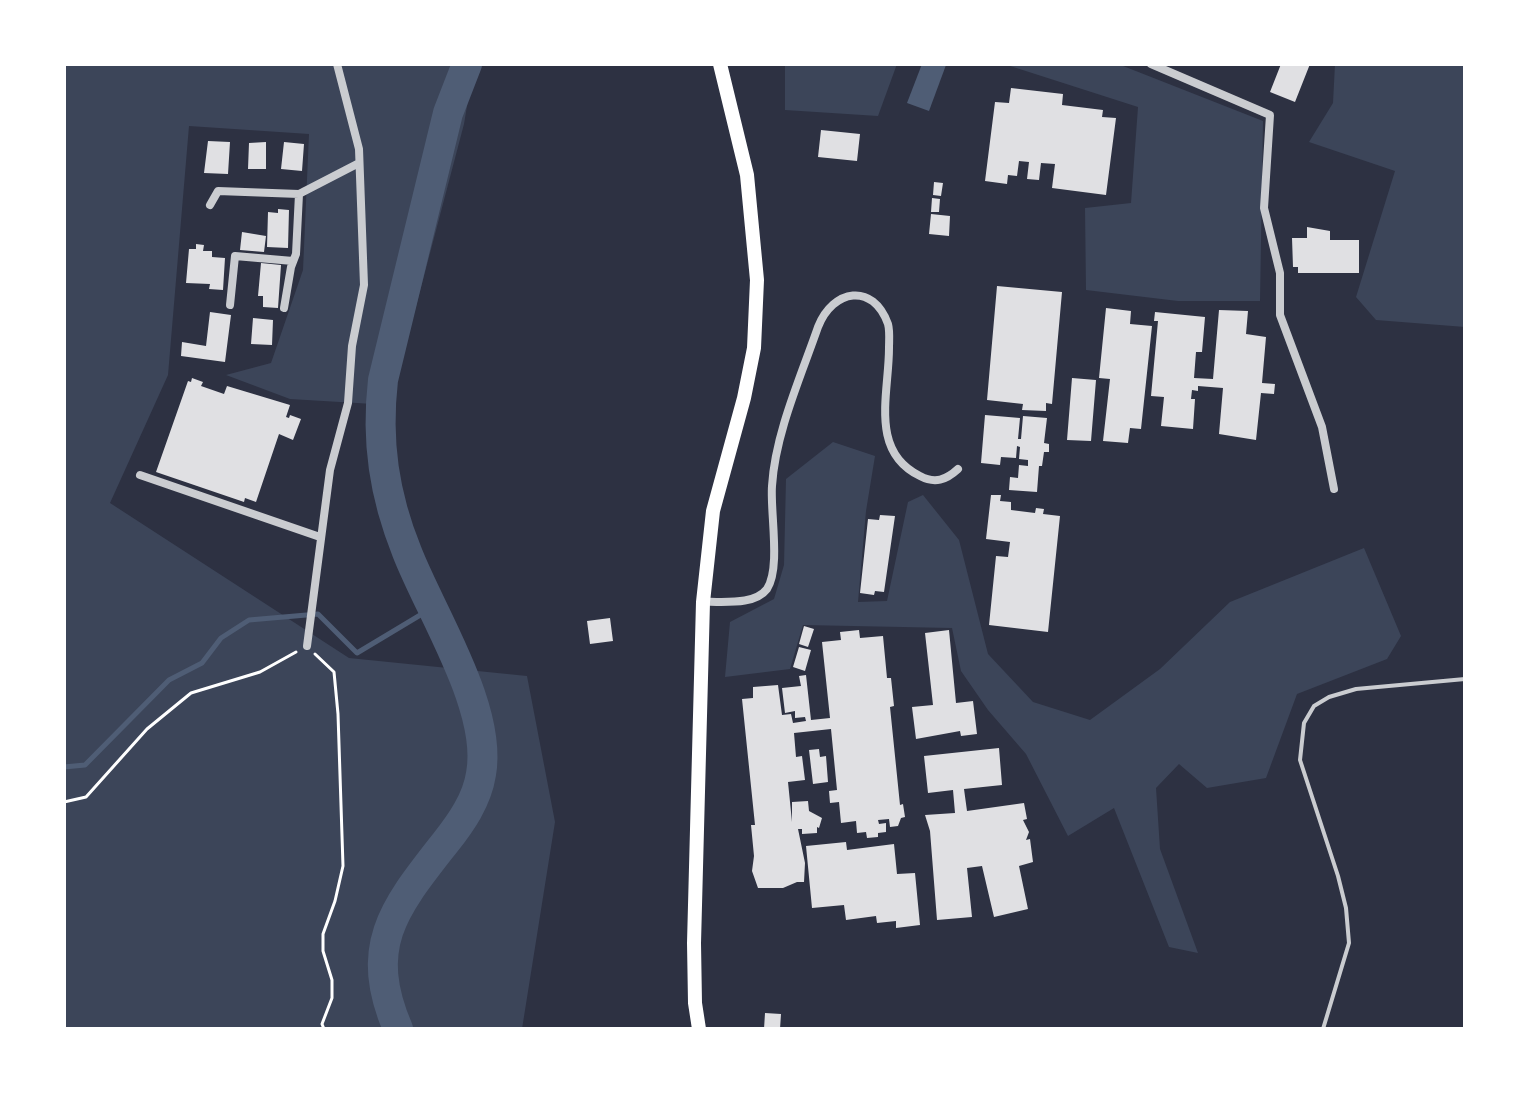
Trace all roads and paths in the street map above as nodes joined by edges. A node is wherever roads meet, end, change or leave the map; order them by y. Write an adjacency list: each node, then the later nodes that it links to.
1 (337, 64): 5 (street)
2 (720, 64): 15 (highway)
3 (1151, 64): 4 (street)
4 (1162, 66): 13 (street)
5 (359, 163): 6 (street); 14 (street)
6 (299, 194): 7 (street); 8 (street)
7 (210, 205)
8 (293, 261): 9 (street); 10 (street)
9 (230, 305)
10 (284, 308)
11 (958, 469): 15 (street)
12 (140, 475): 14 (street)
13 (1334, 489)
14 (320, 537): 16 (street)
15 (703, 602): 20 (highway)
16 (307, 646): 18 (path); 19 (path)
17 (1465, 679): 21 (lane)
18 (64, 802)
19 (324, 1029)
20 (699, 1029)
21 (1323, 1029)

